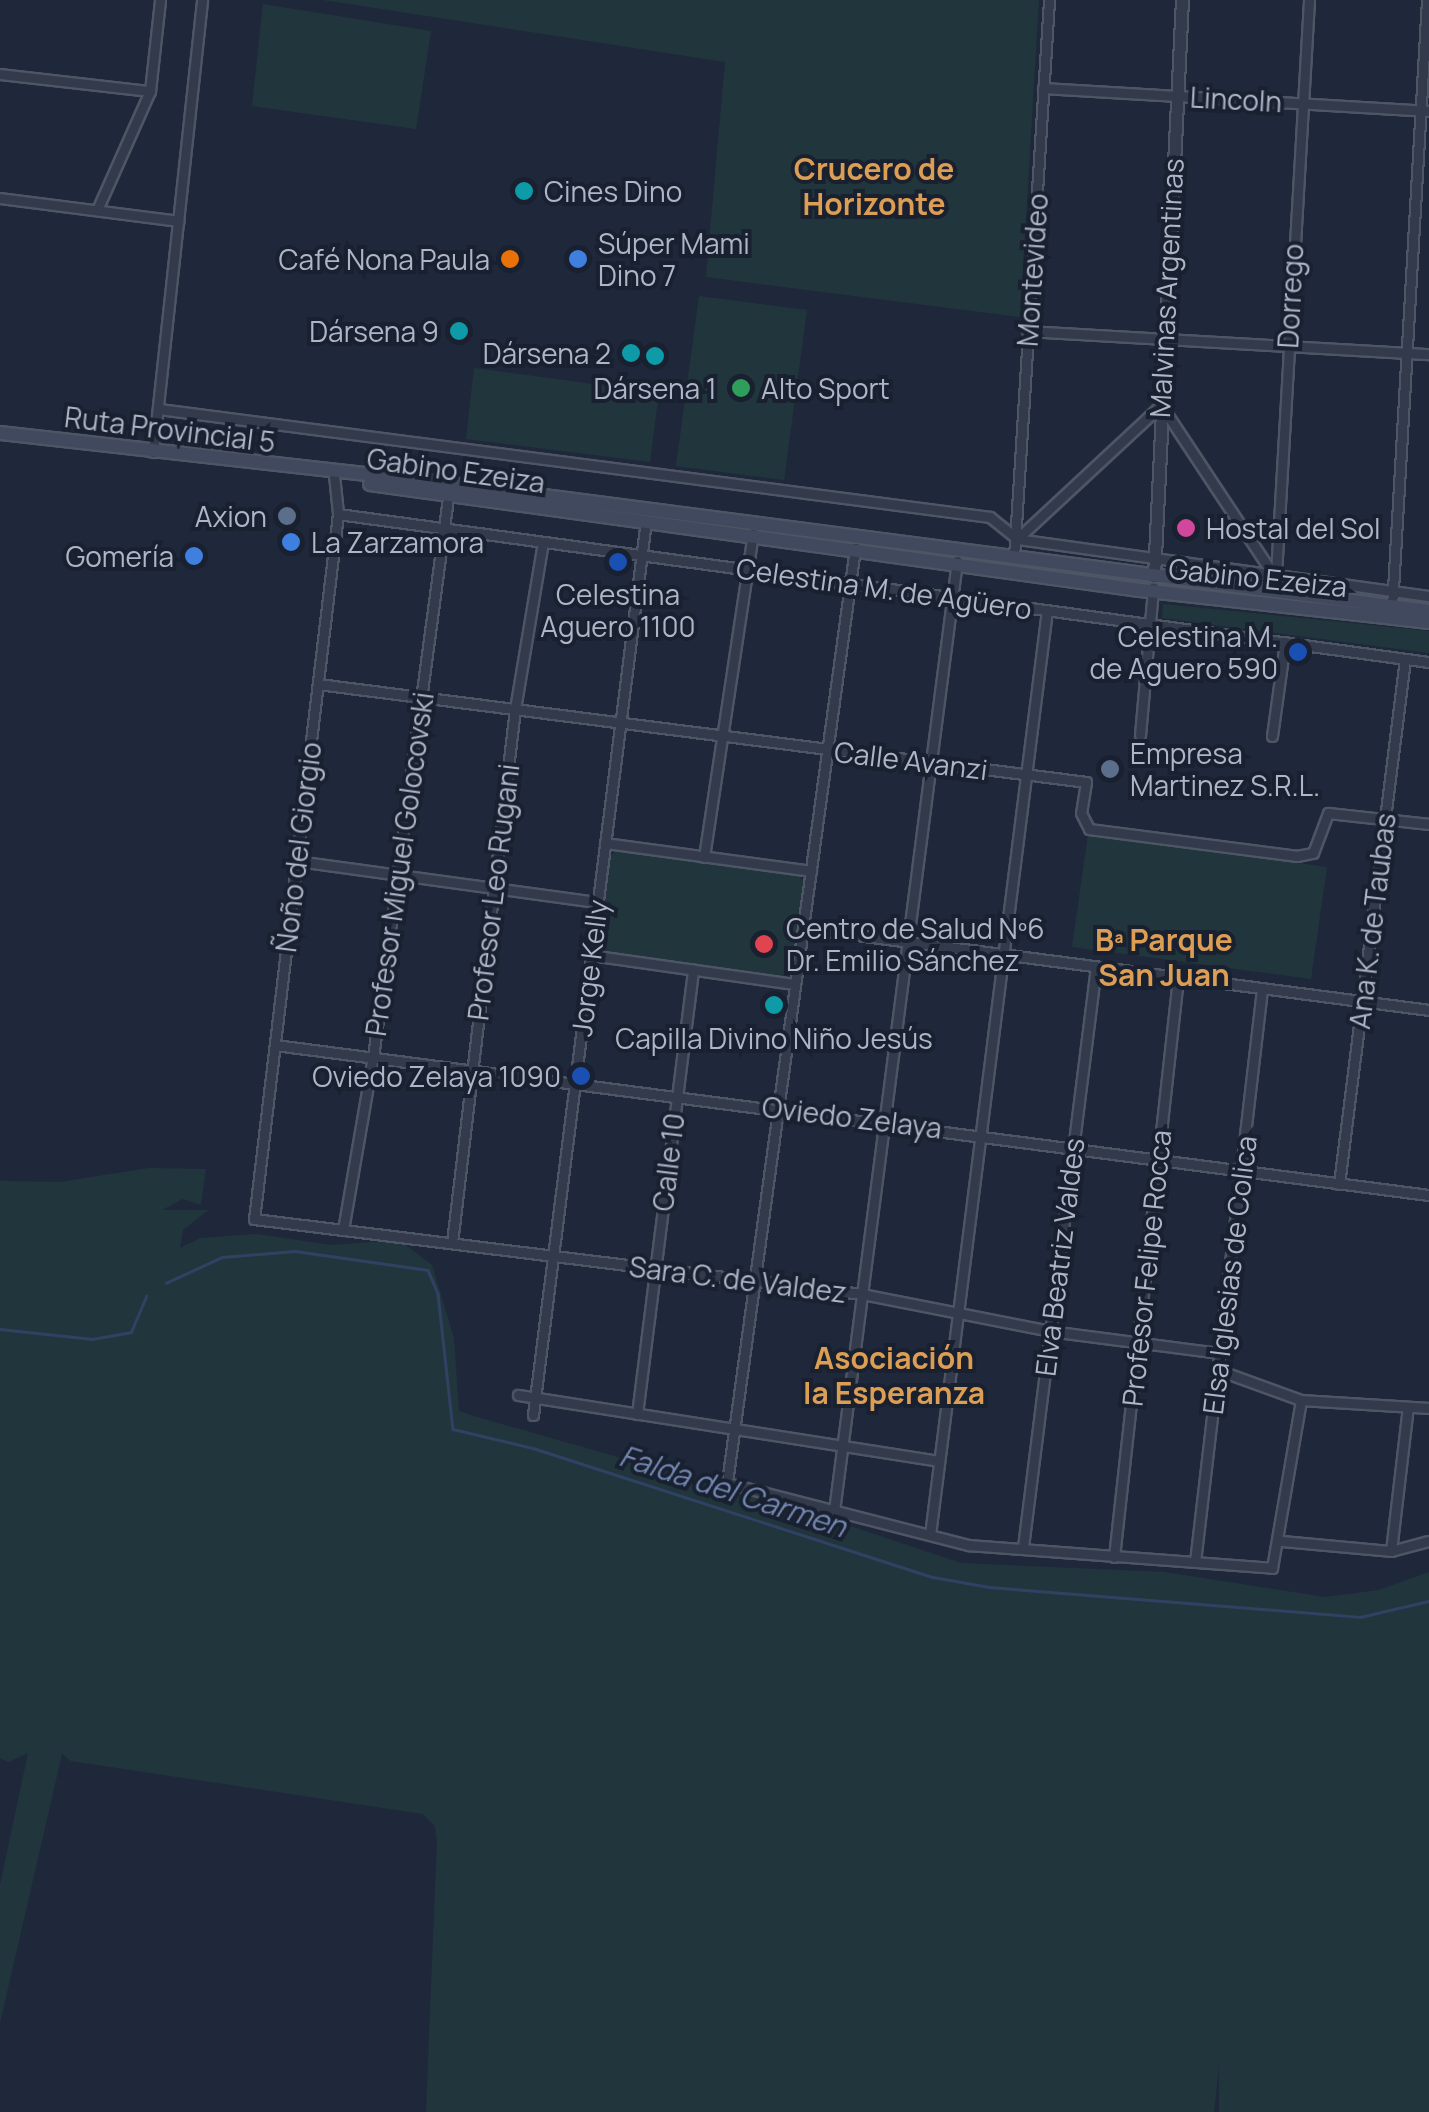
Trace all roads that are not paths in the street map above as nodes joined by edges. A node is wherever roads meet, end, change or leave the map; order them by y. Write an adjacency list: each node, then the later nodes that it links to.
1 (160, 0): 9 (street)
2 (202, 0): 15 (street)
3 (1049, 0): 8 (street, Montevideo)
4 (1182, 0): 10 (street, Malvinas Argentinas)
5 (1309, 0): 11 (street, Dorrego)
6 (1428, 0): 12 (street)
7 (0, 74): 9 (street)
8 (1043, 88): 10 (street, Lincoln); 16 (street, Montevideo)
9 (150, 92): 14 (street)
10 (1176, 96): 11 (street, Lincoln); 17 (street, Malvinas Argentinas)
11 (1302, 103): 12 (street, Lincoln); 18 (street, Dorrego)
12 (1426, 111): 19 (street)
13 (0, 198): 14 (street)
14 (98, 210): 15 (street)
15 (179, 220): 22 (street)
16 (1028, 331): 17 (street); 31 (street, Montevideo)
17 (1164, 339): 18 (street); 21 (street, Malvinas Argentinas)
18 (1287, 346): 19 (street); 41 (street, Dorrego)
19 (1406, 353): 20 (street); 43 (street)
20 (1429, 354)
21 (1161, 405): 31 (street); 36 (street, Malvinas Argentinas); 41 (street)
22 (159, 409): 24 (street); 31 (street)
23 (0, 433): 24 (main road, Ruta Provincial 5)
24 (153, 452): 25 (main road, Ruta Provincial 5)
25 (334, 475): 26 (main road, Gabino Ezeiza); 27 (street, Ñoño del Giorgio); 35 (main road, Gabino Ezeiza)
26 (448, 498): 28 (main road, Gabino Ezeiza); 29 (street, Profesor Miguel Golocovski)
27 (338, 514): 29 (street, Celestina M. de Agüero); 54 (street, Ñoño del Giorgio)
28 (646, 521): 30 (main road, Gabino Ezeiza); 34 (street, Jorge Kelly)
29 (444, 528): 32 (street, Celestina M. de Agüero); 55 (street, Profesor Miguel Golocovski)
30 (752, 534): 33 (main road, Gabino Ezeiza); 38 (street)
31 (1017, 539): 35 (street, Montevideo); 36 (street)
32 (543, 542): 34 (street, Celestina M. de Agüero); 56 (street, Profesor Leo Rugani)
33 (855, 548): 37 (main road, Gabino Ezeiza); 40 (street)
34 (642, 555): 38 (street, Celestina M. de Agüero); 57 (street, Jorge Kelly)
35 (1014, 557): 39 (main road, Gabino Ezeiza)
36 (1153, 557): 39 (street, Malvinas Argentinas); 41 (street)
37 (957, 561): 42 (main road, Gabino Ezeiza); 45 (street)
38 (746, 570): 40 (street, Celestina M. de Agüero); 59 (street)
39 (1154, 576): 41 (main road, Gabino Ezeiza); 42 (street)
40 (850, 584): 45 (street, Celestina M. de Agüero); 61 (street)
41 (1275, 585): 43 (street); 46 (main road, Gabino Ezeiza)
42 (1153, 592): 49 (main road, Gabino Ezeiza); 50 (street)
43 (1393, 592): 44 (street); 46 (street)
44 (1429, 596)
45 (952, 597): 47 (street, Celestina M. de Agüero); 62 (street)
46 (1392, 606): 48 (main road, Gabino Ezeiza)
47 (1047, 610): 50 (street, Celestina M. de Agüero); 63 (street)
48 (1429, 611)
49 (1429, 622)
50 (1150, 624): 51 (street, Celestina M. de Agüero); 58 (street)
51 (1285, 642): 52 (street, Celestina M. de Agüero); 60 (street)
52 (1406, 658): 53 (street, Celestina M. de Agüero); 64 (street, Ana K. de Taubas)
53 (1429, 662)
54 (318, 684): 55 (street, Calle Avanzi); 68 (street, Ñoño del Giorgio)
55 (422, 698): 56 (street, Calle Avanzi); 70 (street, Profesor Miguel Golocovski)
56 (515, 709): 57 (street, Calle Avanzi); 71 (street, Profesor Leo Rugani)
57 (620, 723): 59 (street, Calle Avanzi); 66 (street, Jorge Kelly)
58 (1140, 735)
59 (721, 736): 61 (street, Calle Avanzi); 67 (street)
60 (1272, 736)
61 (828, 749): 62 (street, Calle Avanzi); 69 (street)
62 (930, 762): 63 (street, Calle Avanzi); 74 (street)
63 (1026, 774): 64 (street, Calle Avanzi); 75 (street)
64 (1386, 818): 65 (street, Calle Avanzi); 82 (street, Ana K. de Taubas)
65 (1429, 824)
66 (605, 843): 67 (street); 72 (street, Jorge Kelly)
67 (704, 857): 69 (street)
68 (296, 861): 70 (street); 84 (street, Ñoño del Giorgio)
69 (811, 872): 73 (street)
70 (396, 875): 71 (street); 85 (street, Profesor Miguel Golocovski)
71 (494, 888): 72 (street); 86 (street, Profesor Leo Rugani)
72 (597, 902): 76 (street, Jorge Kelly)
73 (803, 928): 74 (street); 80 (street)
74 (907, 942): 75 (street); 90 (street)
75 (1002, 955): 77 (street); 91 (street)
76 (590, 956): 78 (street); 87 (street, Jorge Kelly)
77 (1096, 967): 79 (street); 92 (street, Elva Beatriz Valdes)
78 (693, 970): 80 (street); 88 (street, Calle 10)
79 (1178, 978): 81 (street); 93 (street, Profesor Felipe Rocca)
80 (795, 984): 89 (street)
81 (1262, 989): 82 (street); 94 (street, Elsa Iglesias de Colica)
82 (1362, 1003): 83 (street); 95 (street, Ana K. de Taubas)
83 (1429, 1010)
84 (274, 1045): 85 (street, Oviedo Zelaya); 97 (street, Ñoño del Giorgio)
85 (373, 1058): 86 (street, Oviedo Zelaya); 98 (street, Profesor Miguel Golocovski)
86 (471, 1070): 87 (street, Oviedo Zelaya); 99 (street, Profesor Leo Rugani)
87 (574, 1082): 88 (street, Oviedo Zelaya); 100 (street, Jorge Kelly)
88 (676, 1095): 89 (street, Oviedo Zelaya); 101 (street, Calle 10)
89 (779, 1108): 90 (street, Oviedo Zelaya); 102 (street)
90 (884, 1121): 91 (street, Oviedo Zelaya); 103 (street)
91 (978, 1132): 92 (street, Oviedo Zelaya); 104 (street)
92 (1073, 1147): 93 (street, Oviedo Zelaya); 105 (street, Elva Beatriz Valdes)
93 (1158, 1160): 94 (street, Oviedo Zelaya); 106 (street, Profesor Felipe Rocca)
94 (1241, 1170): 95 (street, Oviedo Zelaya); 107 (street, Elsa Iglesias de Colica)
95 (1339, 1184): 96 (street, Oviedo Zelaya)
96 (1429, 1195)
97 (254, 1218): 98 (street, Sara C. de Valdez)
98 (343, 1230): 99 (street, Sara C. de Valdez)
99 (452, 1243): 100 (street, Sara C. de Valdez)
100 (552, 1256): 101 (street, Sara C. de Valdez); 110 (street, Jorge Kelly)
101 (654, 1268): 102 (street, Sara C. de Valdez); 114 (street, Calle 10)
102 (755, 1281): 103 (street, Sara C. de Valdez); 116 (street)
103 (862, 1294): 104 (street, Sara C. de Valdez); 117 (street)
104 (957, 1311): 105 (street, Sara C. de Valdez); 118 (street)
105 (1050, 1330): 106 (street, Sara C. de Valdez); 123 (street, Elva Beatriz Valdes)
106 (1138, 1340): 107 (street, Sara C. de Valdez); 125 (street, Profesor Felipe Rocca)
107 (1220, 1354): 108 (street, Elsa Iglesias de Colica)
108 (1218, 1370): 111 (street); 126 (street, Elsa Iglesias de Colica)
109 (518, 1395): 110 (street)
110 (535, 1398): 114 (street); 115 (street, Jorge Kelly)
111 (1300, 1400): 112 (street); 121 (street)
112 (1408, 1406): 113 (street); 124 (street)
113 (1429, 1408)
114 (637, 1414): 116 (street)
115 (533, 1415)
116 (735, 1430): 117 (street); 119 (street)
117 (842, 1445): 118 (street); 119 (street)
118 (939, 1461): 120 (street)
119 (834, 1511): 120 (street)
120 (930, 1536): 123 (street)
121 (1281, 1541): 124 (street); 126 (street)
122 (1429, 1541): 124 (street)
123 (1023, 1547): 125 (street)
124 (1391, 1552)
125 (1114, 1557): 126 (street)
126 (1195, 1562)

